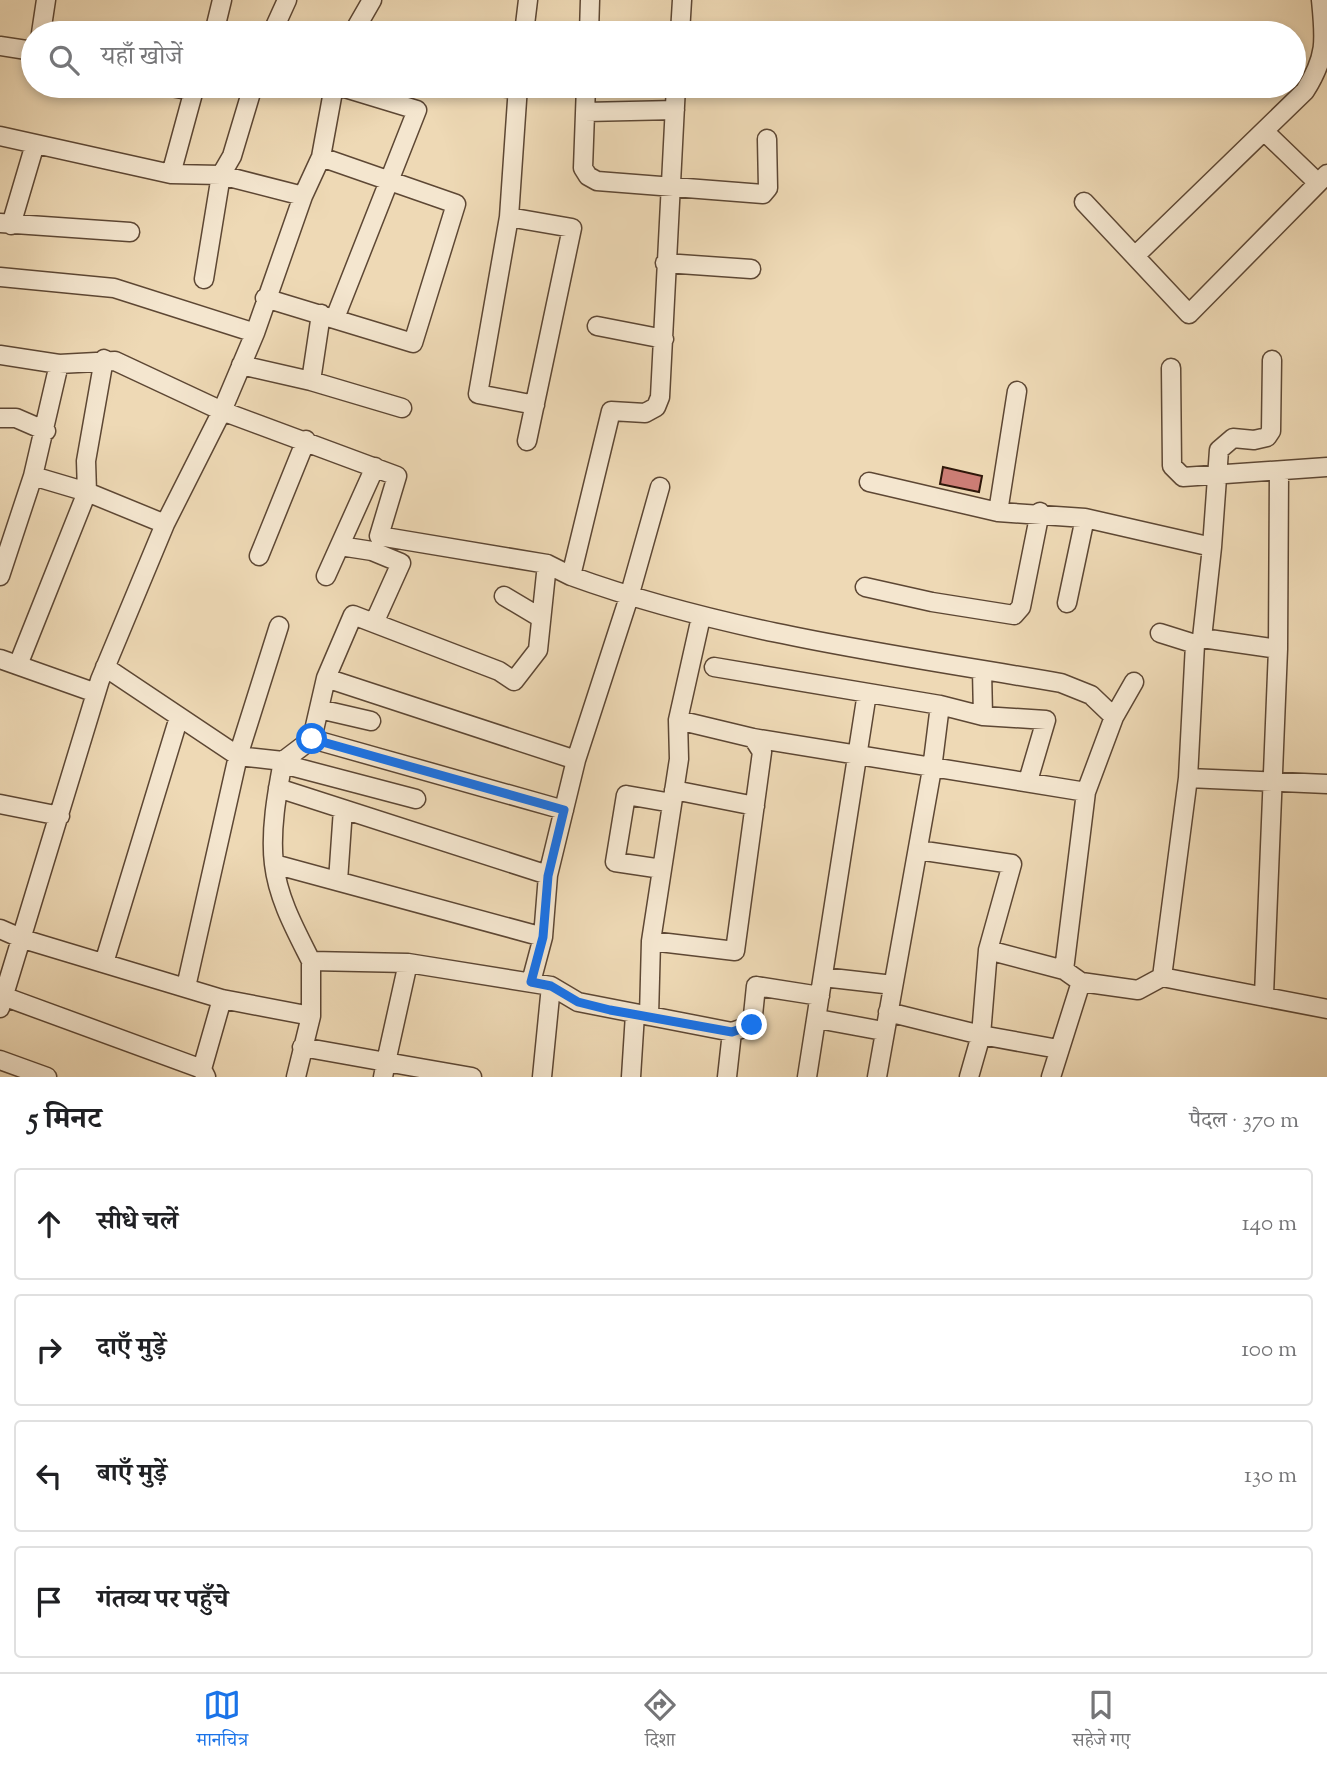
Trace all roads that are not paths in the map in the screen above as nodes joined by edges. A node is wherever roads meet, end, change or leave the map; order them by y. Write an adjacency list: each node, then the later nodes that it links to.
1 (46, 0): 9 (street)
2 (222, 0): 10 (street)
3 (287, 0): 11 (street)
4 (372, 0): 12 (street)
5 (528, 0): 13 (street)
6 (590, 0): 14 (street)
7 (682, 0): 15 (street)
8 (1321, 0): 18 (street)
9 (43, 21)
10 (217, 21)
11 (277, 21)
12 (361, 21)
13 (525, 21)
14 (589, 21)
15 (681, 21)
16 (0, 46): 17 (street)
17 (21, 49)
18 (1306, 91)
19 (191, 98): 34 (street)
20 (249, 98): 35 (street)
21 (333, 98): 33 (street)
22 (376, 98): 37 (street)
23 (517, 98): 41 (street)
24 (586, 98): 28 (street)
25 (676, 98): 27 (street)
26 (1299, 98): 29 (street)
27 (675, 110): 28 (street); 38 (street)
28 (585, 112): 38 (street)
29 (1264, 131): 36 (street); 44 (street)
30 (0, 136): 32 (street)
31 (767, 139): 38 (street)
32 (35, 144): 34 (street); 42 (street)
33 (321, 157): 37 (street); 39 (street)
34 (171, 174): 35 (street)
35 (221, 175): 39 (street); 48 (street)
36 (1323, 178): 44 (street)
37 (390, 179): 50 (street); 50 (street)
38 (672, 188): 45 (street)
39 (303, 196): 49 (street)
40 (1084, 202): 44 (street)
41 (509, 217): 62 (street); 62 (street)
42 (5, 224): 43 (street)
43 (130, 232)
44 (1135, 256)
45 (665, 263): 46 (street); 53 (street)
46 (751, 269)
47 (0, 277): 52 (street)
48 (204, 279)
49 (265, 298): 50 (street); 52 (street)
50 (328, 316): 60 (street)
51 (597, 326): 53 (street)
52 (255, 333): 58 (street)
53 (664, 339): 87 (street)
54 (0, 355): 57 (street)
55 (104, 359): 57 (street); 64 (street); 76 (street)
56 (1272, 360): 73 (street)
57 (59, 364): 66 (street)
58 (242, 365): 60 (street); 64 (street)
59 (1171, 368): 73 (street)
60 (311, 381): 63 (street)
61 (1017, 391): 77 (street)
62 (535, 405): 68 (street)
63 (402, 408)
64 (222, 411): 67 (street); 80 (street)
65 (0, 418): 66 (street)
66 (46, 431): 72 (street)
67 (306, 440): 69 (street); 83 (street)
68 (527, 441)
69 (375, 467): 81 (street); 84 (street)
70 (1327, 467): 71 (street)
71 (1279, 471): 73 (street); 98 (street)
72 (33, 476): 76 (street); 85 (street)
73 (1215, 476): 82 (street)
74 (869, 482): 77 (street)
75 (660, 486): 90 (street)
76 (87, 492): 80 (street); 100 (street)
77 (998, 512): 78 (street)
78 (1040, 512): 79 (street); 88 (street)
79 (1085, 518): 82 (street); 91 (street)
80 (165, 524): 101 (street)
81 (340, 546): 86 (street); 94 (street)
82 (1212, 547): 97 (street)
83 (259, 556)
84 (547, 564): 87 (street); 93 (street)
85 (2, 566)
86 (326, 576)
87 (571, 576): 90 (street)
88 (865, 587)
89 (504, 596): 93 (street)
90 (629, 597): 92 (street); 119 (street)
91 (1067, 603)
92 (701, 617): 103 (street); 113 (street)
93 (541, 618): 94 (street)
94 (374, 623): 104 (street)
95 (279, 626): 117 (street)
96 (1160, 634): 97 (street)
97 (1198, 641): 98 (street); 122 (street)
98 (1278, 649): 124 (street)
99 (0, 659): 100 (street)
100 (18, 665): 106 (street)
101 (105, 667): 106 (street); 111 (street)
102 (714, 667): 107 (street)
103 (982, 670): 110 (street); 112 (street)
104 (326, 678): 109 (street); 119 (street)
105 (1134, 682): 112 (street)
106 (96, 692): 134 (street)
107 (867, 693): 108 (street); 118 (street)
108 (940, 705): 110 (street); 121 (street)
109 (319, 709): 114 (street); 116 (street)
110 (983, 716): 123 (street)
111 (179, 717): 117 (street); 147 (street)
112 (1114, 717): 127 (street)
113 (678, 720): 115 (street); 128 (street)
114 (371, 721)
115 (752, 738): 118 (street); 131 (street)
116 (312, 739): 120 (street); 133 (street)
117 (238, 756): 120 (street); 155 (street)
118 (858, 756): 121 (street); 149 (street)
119 (576, 760): 133 (street)
120 (283, 762): 126 (street); 129 (street)
121 (932, 769): 123 (street); 135 (street)
122 (1188, 778): 124 (street); 150 (street)
123 (1028, 782): 127 (street)
124 (1274, 783): 125 (street); 156 (street)
125 (1327, 784)
126 (278, 788): 132 (street); 136 (street)
127 (1086, 792): 148 (street)
128 (673, 797): 131 (street); 137 (street); 137 (street)
129 (416, 799)
130 (0, 804): 134 (street)
131 (755, 806): 143 (street)
132 (343, 809): 138 (street); 139 (street)
133 (564, 810): 138 (street)
134 (60, 816): 142 (street)
135 (918, 850): 144 (street); 153 (street)
136 (274, 864): 139 (street); 145 (street)
137 (662, 869): 143 (street)
138 (548, 876): 141 (street)
139 (338, 881): 141 (street)
140 (0, 929): 142 (street)
141 (543, 937): 151 (street)
142 (23, 939): 147 (street); 159 (street)
143 (651, 941): 162 (street)
144 (988, 950): 148 (street); 167 (street)
145 (311, 961): 146 (street); 163 (street)
146 (408, 963): 151 (street); 171 (street)
147 (104, 964): 155 (street)
148 (1065, 970): 152 (street)
149 (823, 977): 153 (street); 157 (street)
150 (1162, 977): 152 (street); 156 (street)
151 (531, 982): 154 (street)
152 (1081, 982): 169 (street)
153 (893, 985): 161 (street)
154 (551, 986): 162 (street); 176 (street)
155 (186, 987): 158 (street)
156 (1264, 995): 160 (street)
157 (820, 996): 164 (street); 166 (street)
158 (222, 999): 163 (street); 172 (street)
159 (2, 1000): 172 (street)
160 (1327, 1009)
161 (888, 1012): 165 (street); 167 (street)
162 (642, 1015): 166 (street); 177 (street)
163 (311, 1016): 168 (street)
164 (818, 1018): 165 (street); 179 (street)
165 (883, 1031): 180 (street)
166 (732, 1032): 178 (street)
167 (981, 1035): 169 (street); 181 (street)
168 (302, 1047): 171 (street); 174 (street)
169 (1058, 1049): 182 (street)
170 (0, 1060): 173 (street)
171 (384, 1070): 175 (street)
172 (204, 1073)
173 (47, 1077)
174 (296, 1077)
175 (470, 1077)
176 (542, 1077)
177 (631, 1077)
178 (727, 1077)
179 (807, 1077)
180 (877, 1077)
181 (969, 1077)
182 (1051, 1077)

